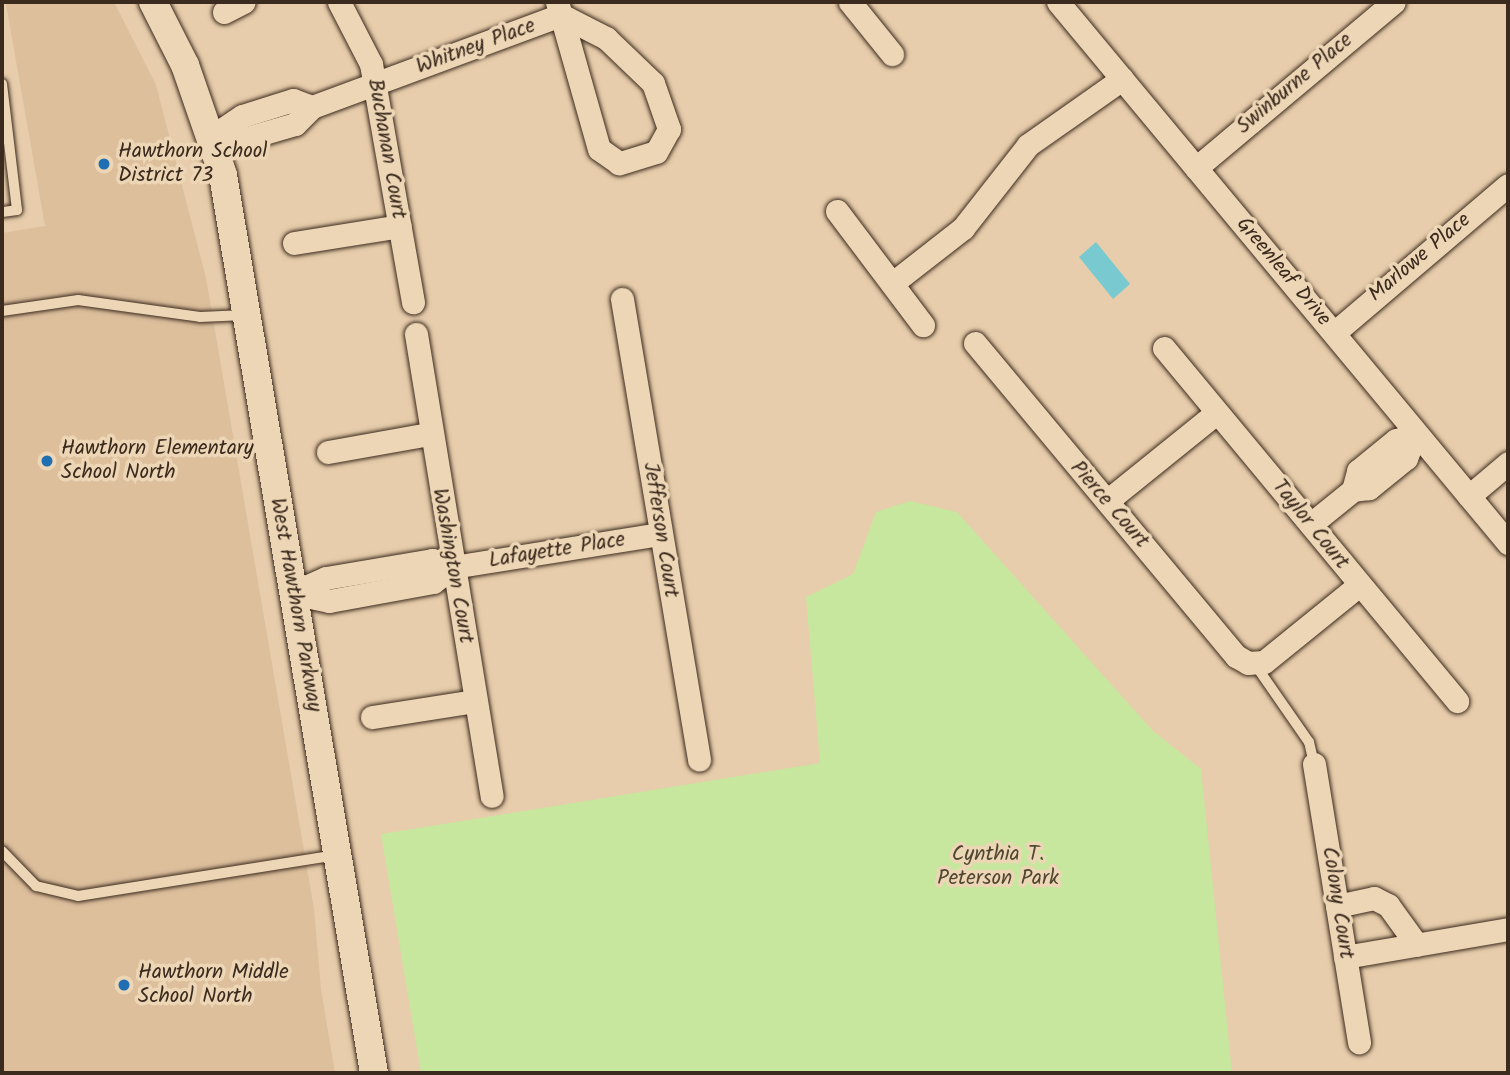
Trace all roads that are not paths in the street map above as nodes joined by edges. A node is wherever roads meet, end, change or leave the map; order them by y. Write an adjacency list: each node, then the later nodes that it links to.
1 (153, 2): 11 (street, West Hawthorn Parkway)
2 (339, 2): 10 (street, Buchanan Court)
3 (850, 2): 7 (street)
4 (1394, 2): 12 (street, Swinburne Place)
5 (1061, 3): 8 (street, Greenleaf Drive)
6 (559, 8): 6 (street); 10 (street, Whitney Place)
7 (892, 54)
8 (1122, 79): 12 (street, Greenleaf Drive); 18 (street)
9 (2, 83): 15 (lane)
10 (375, 85): 11 (street, Whitney Place); 16 (street, Buchanan Court)
11 (211, 137): 22 (street, West Hawthorn Parkway)
12 (1196, 168): 24 (street, Greenleaf Drive)
13 (1508, 185): 24 (street, Marlowe Place)
14 (837, 211): 18 (street)
15 (2, 212)
16 (400, 226): 17 (street); 20 (street, Buchanan Court)
17 (294, 243)
18 (894, 282): 23 (street)
19 (622, 299): 36 (street, Jefferson Court)
20 (413, 302)
21 (2, 311): 22 (lane)
22 (246, 315): 40 (street, West Hawthorn Parkway)
23 (923, 325)
24 (1334, 333): 30 (street, Greenleaf Drive)
25 (415, 334): 29 (street, Washington Court)
26 (975, 343): 34 (street, Pierce Court)
27 (1164, 348): 28 (street, Taylor Court)
28 (1215, 414): 34 (street); 35 (street, Taylor Court)
29 (429, 434): 31 (street); 38 (street, Washington Court)
30 (1415, 435): 33 (street, Greenleaf Drive); 35 (street)
31 (328, 452)
32 (1508, 463): 33 (street)
33 (1469, 496): 37 (street, Greenleaf Drive)
34 (1107, 501): 41 (street, Pierce Court)
35 (1311, 524): 39 (street, Taylor Court)
36 (660, 534): 38 (street, Lafayette Place); 45 (street, Jefferson Court)
37 (1508, 543)
38 (453, 567): 40 (street, Lafayette Place); 42 (street, Washington Court)
39 (1359, 585): 41 (street); 43 (street, Taylor Court)
40 (292, 593): 49 (street, West Hawthorn Parkway)
41 (1251, 663): 46 (lane)
42 (474, 701): 44 (street); 47 (street, Washington Court)
43 (1457, 702)
44 (372, 717)
45 (699, 760)
46 (1314, 764): 50 (street, Colony Court)
47 (492, 796)
48 (2, 852): 49 (lane)
49 (337, 855): 55 (street, West Hawthorn Parkway)
50 (1337, 906): 52 (street); 53 (street, Colony Court)
51 (1508, 929): 52 (street)
52 (1417, 945): 53 (street)
53 (1345, 957): 54 (street, Colony Court)
54 (1359, 1042)
55 (374, 1073)

